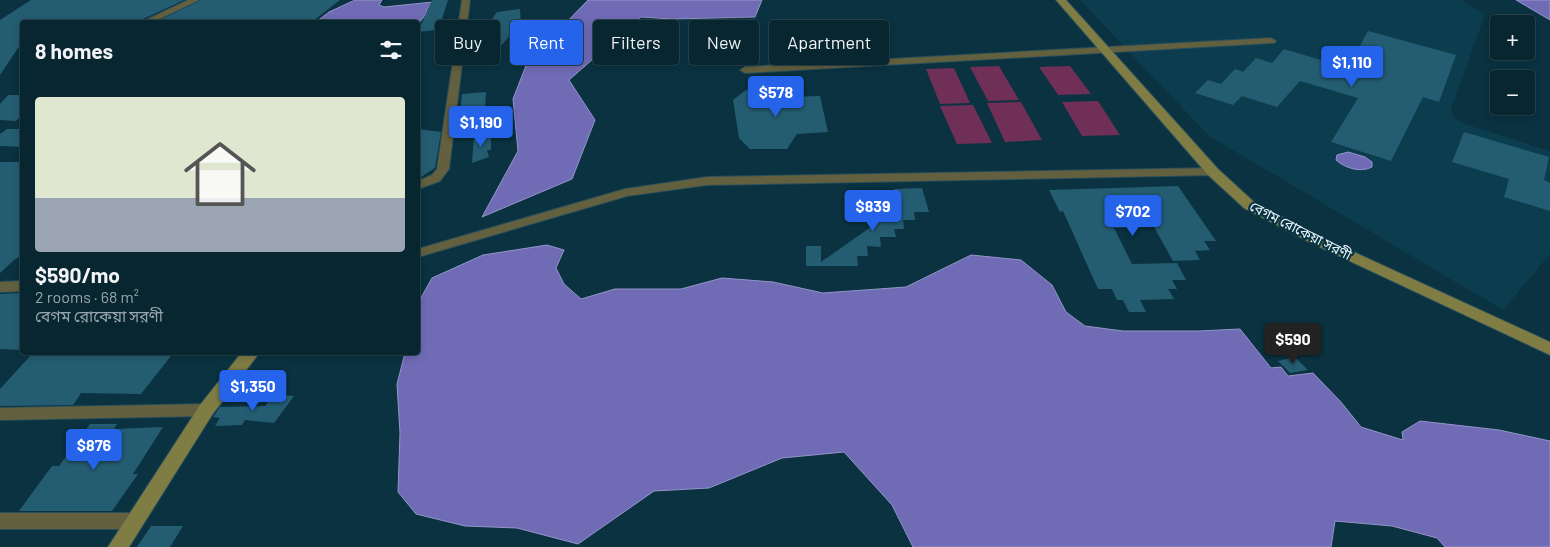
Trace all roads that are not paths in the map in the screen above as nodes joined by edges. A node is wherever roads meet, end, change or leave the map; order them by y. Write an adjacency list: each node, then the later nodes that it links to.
1 (195, 0): 4 (street)
2 (466, 0): 9 (street)
3 (1061, 0): 6 (street, বেগম রোকেয়া সরণী)
4 (151, 20)
5 (1271, 41): 6 (street)
6 (1105, 50): 7 (street); 8 (street, বেগম রোকেয়া সরণী)
7 (745, 70)
8 (1213, 172): 10 (street); 13 (street, বেগম রোকেয়া সরণী)
9 (420, 184)
10 (420, 252)
11 (20, 286): 12 (street)
12 (0, 287)
13 (1550, 349)
14 (250, 355): 15 (street)
15 (206, 410): 16 (street); 18 (street)
16 (0, 414)
17 (0, 521): 18 (street)
18 (134, 521): 19 (street)
19 (118, 547)

